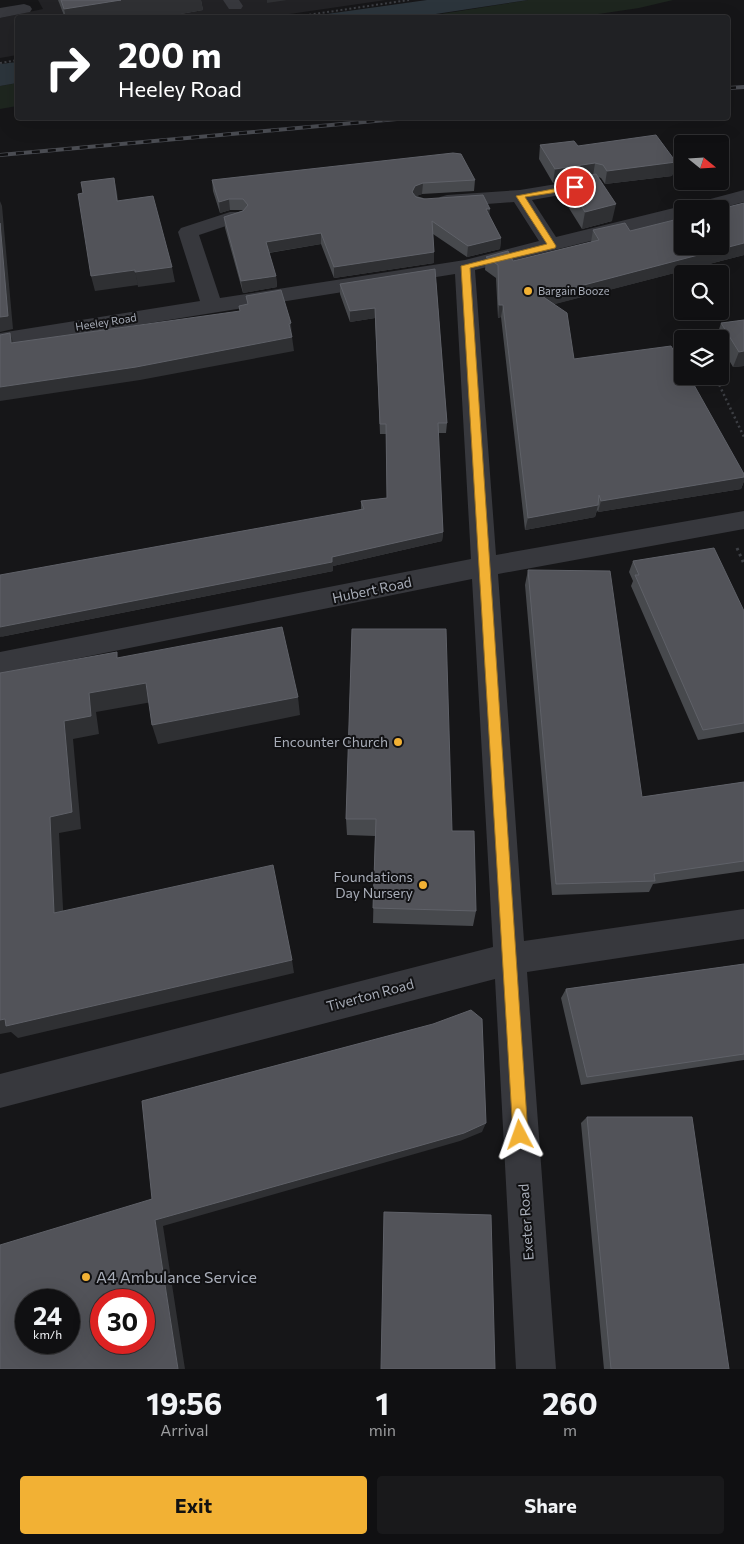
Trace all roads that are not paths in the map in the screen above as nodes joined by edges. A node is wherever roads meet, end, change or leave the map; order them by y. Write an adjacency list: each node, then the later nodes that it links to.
1 (24, 9): 2 (street)
2 (0, 13)
3 (593, 184): 4 (street)
4 (520, 196): 7 (street); 10 (street)
5 (744, 196): 6 (street)
6 (729, 200)
7 (432, 202)
8 (674, 214): 10 (street, Heeley Road)
9 (236, 216): 12 (street)
10 (552, 246): 11 (street, Heeley Road)
11 (465, 266): 12 (street, Heeley Road); 15 (street, Exeter Road)
12 (212, 305): 13 (street, Heeley Road)
13 (0, 340)
14 (744, 520): 15 (street, Hubert Road)
15 (483, 567): 16 (street, Hubert Road); 18 (street, Exeter Road)
16 (0, 663)
17 (744, 924): 18 (street, Tiverton Road)
18 (509, 959): 19 (street, Tiverton Road); 20 (street, Exeter Road)
19 (0, 1091)
20 (536, 1369)

